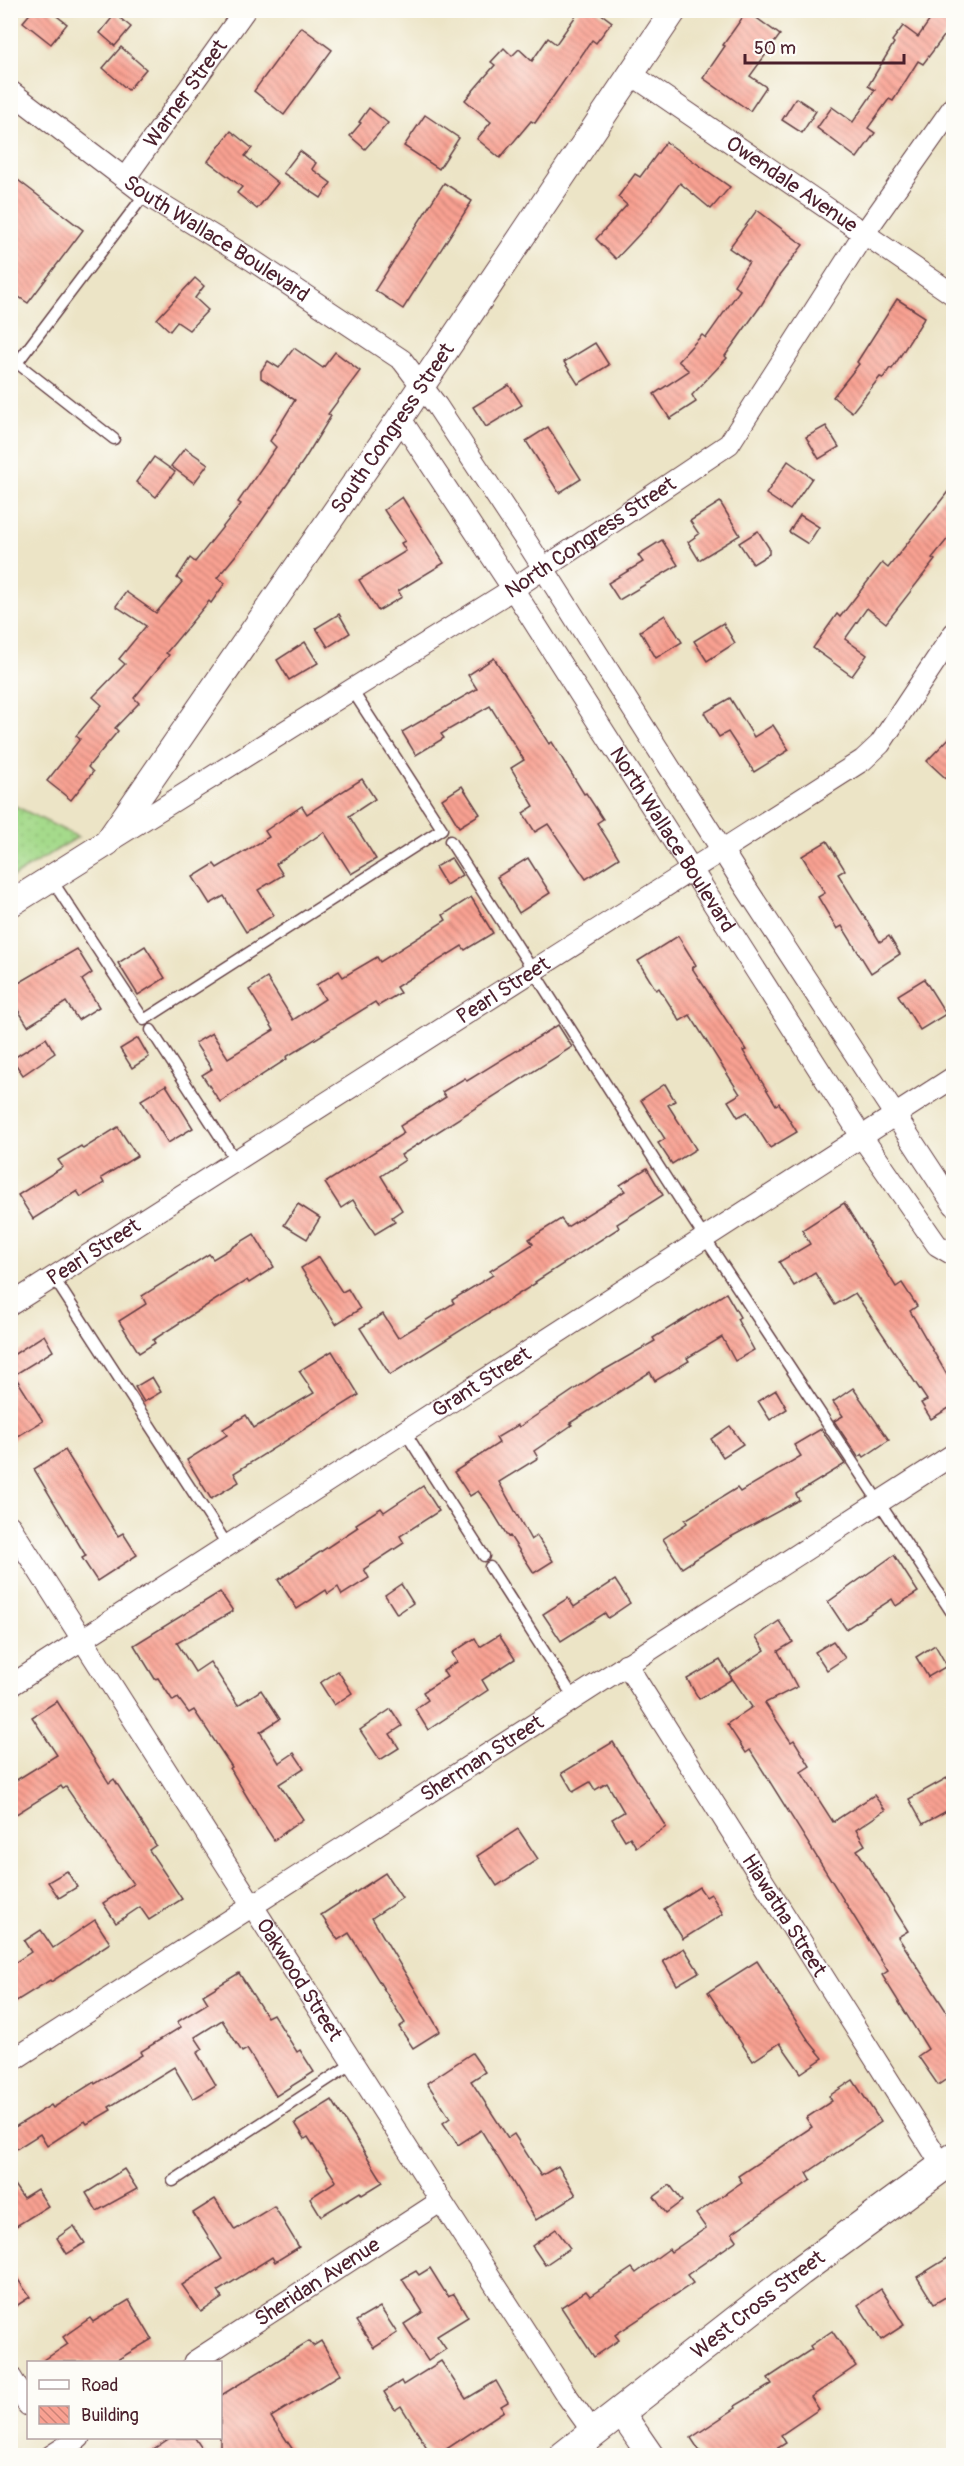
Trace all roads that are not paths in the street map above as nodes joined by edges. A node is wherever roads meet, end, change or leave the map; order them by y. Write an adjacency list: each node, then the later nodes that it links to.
1 (245, 10): 6 (street, Warner Street)
2 (674, 10): 3 (street, South Congress Street)
3 (631, 75): 8 (street, Owendale Avenue); 10 (street, South Congress Street)
4 (10, 92): 6 (street, South Wallace Boulevard)
5 (954, 106): 8 (street, North Congress Street)
6 (125, 178): 7 (street, South Wallace Boulevard)
7 (145, 194): 10 (street, South Wallace Boulevard); 12 (lane)
8 (863, 235): 9 (street, Owendale Avenue); 13 (street, North Congress Street)
9 (954, 295)
10 (421, 386): 11 (street, South Congress Street); 13 (street, North Wallace Boulevard)
11 (400, 418): 14 (street, North Wallace Boulevard); 18 (street, South Congress Street)
12 (114, 439)
13 (543, 569): 14 (street, North Congress Street); 19 (street, North Wallace Boulevard)
14 (513, 589): 16 (street, North Congress Street); 20 (street, North Wallace Boulevard)
15 (954, 633): 19 (street, Pearl Street)
16 (352, 690): 18 (street, North Congress Street); 21 (lane)
17 (450, 841): 23 (lane)
18 (107, 843): 21 (street)
19 (724, 851): 20 (street, Pearl Street); 26 (street, North Wallace Boulevard)
20 (693, 871): 23 (street, Pearl Street); 27 (street, North Wallace Boulevard)
21 (51, 878): 22 (street)
22 (10, 904)
23 (533, 972): 28 (street, Pearl Street); 30 (lane)
24 (151, 1030): 28 (lane)
25 (954, 1077): 26 (street, Grant Street)
26 (895, 1116): 27 (street, Grant Street); 29 (street, North Wallace Boulevard)
27 (862, 1137): 30 (street, Grant Street); 31 (street, North Wallace Boulevard)
28 (236, 1161): 32 (street, Pearl Street)
29 (954, 1205)
30 (705, 1238): 34 (street, Grant Street); 36 (lane)
31 (954, 1255)
32 (54, 1278): 33 (street, Pearl Street); 38 (lane)
33 (10, 1305)
34 (405, 1432): 38 (street, Grant Street); 39 (lane)
35 (954, 1454): 36 (street, Sherman Street)
36 (880, 1501): 41 (lane); 43 (street, Sherman Street)
37 (10, 1526): 42 (street, Oakwood Street)
38 (228, 1546): 42 (street, Grant Street)
39 (484, 1556)
40 (490, 1567): 45 (lane)
41 (954, 1616)
42 (84, 1638): 44 (street, Grant Street); 46 (street, Oakwood Street)
43 (626, 1664): 45 (street, Sherman Street); 49 (street, Hiawatha Street)
44 (10, 1686)
45 (574, 1698): 46 (street, Sherman Street)
46 (252, 1905): 47 (street, Sherman Street); 48 (street, Oakwood Street)
47 (10, 2062)
48 (353, 2063): 50 (lane); 51 (street, Oakwood Street)
49 (948, 2162): 55 (main road, West Cross Street)
50 (173, 2181)
51 (441, 2201): 52 (street, Sheridan Avenue); 56 (street, Oakwood Street)
52 (196, 2361)
53 (10, 2376): 54 (street)
54 (27, 2402)
55 (620, 2411): 56 (main road, West Cross Street); 60 (street)
56 (593, 2432): 59 (main road, West Cross Street)
57 (76, 2439): 58 (street)
58 (53, 2448)
59 (564, 2456)
60 (651, 2456)

